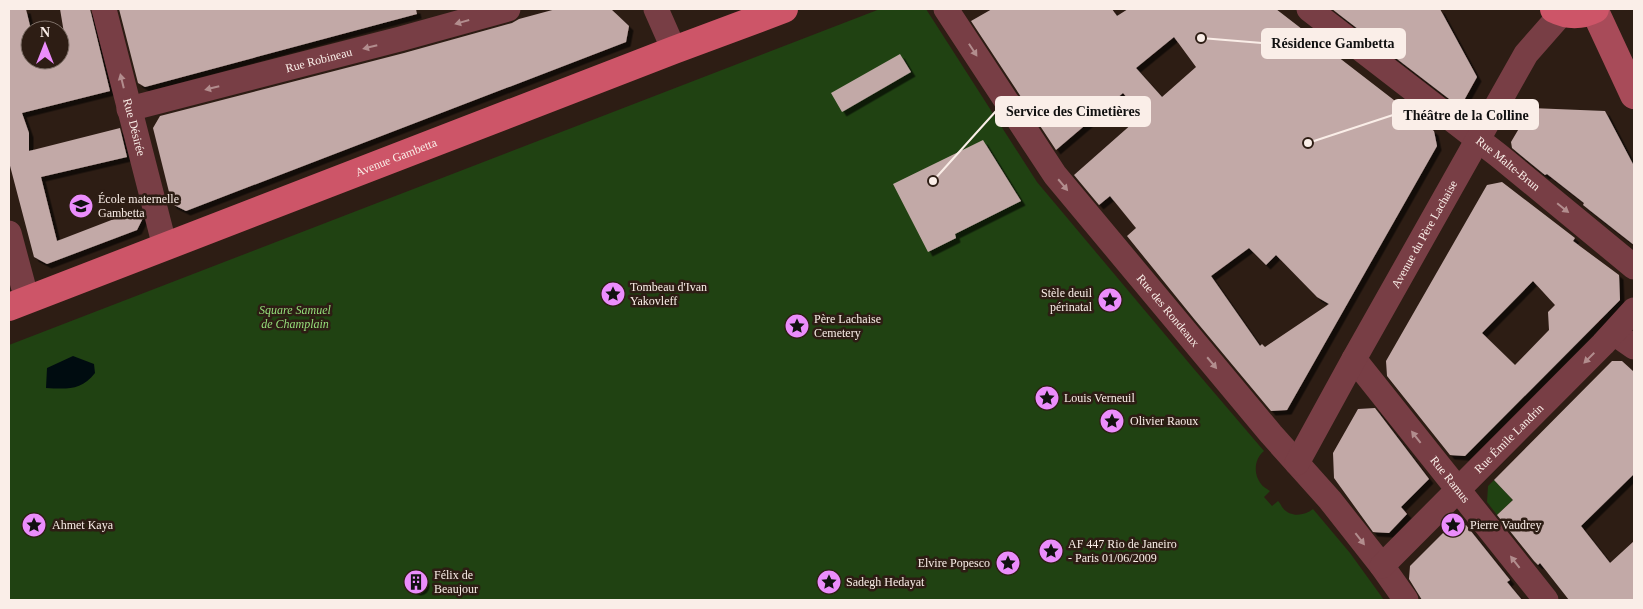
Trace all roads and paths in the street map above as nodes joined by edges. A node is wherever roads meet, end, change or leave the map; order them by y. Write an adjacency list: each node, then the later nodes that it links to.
1 (104, 9): 11 (street, Rue Désirée, one-way to 1)
2 (508, 9): 11 (street, Rue Robineau, one-way to 11)
3 (656, 9): 9 (street)
4 (784, 9): 9 (main road, Avenue Gambetta)
5 (1309, 9): 12 (street, Rue Malte-Brun)
6 (1595, 9): 7 (main road); 10 (main road)
7 (1558, 11): 12 (street, Avenue du Père Lachaise)
8 (955, 12): 21 (street, Rue des Rondeaux, one-way to 21)
9 (674, 50): 14 (main road, Avenue Gambetta)
10 (1634, 95)
11 (130, 109): 14 (street, Rue Désirée)
12 (1478, 141): 15 (street, Rue Malte-Brun, one-way to 15); 20 (street, Avenue du Père Lachaise)
13 (9, 233): 16 (street)
14 (165, 246): 16 (main road, Avenue Gambetta)
15 (1634, 267)
16 (18, 304)
17 (1634, 310): 18 (street, Rue Émile Landrin)
18 (1614, 333): 19 (street); 22 (street, Rue Émile Landrin, one-way to 22)
19 (1634, 347)
20 (1354, 359): 21 (street, Avenue du Père Lachaise); 22 (street, Rue Ramus, one-way to 20)
21 (1297, 463): 23 (street, Rue des Rondeaux, one-way to 23)
22 (1458, 491): 23 (street, Rue Émile Landrin); 25 (street, Rue Ramus, one-way to 22)
23 (1382, 566): 24 (street, Rue des Rondeaux)
24 (1406, 600)
25 (1546, 600)

